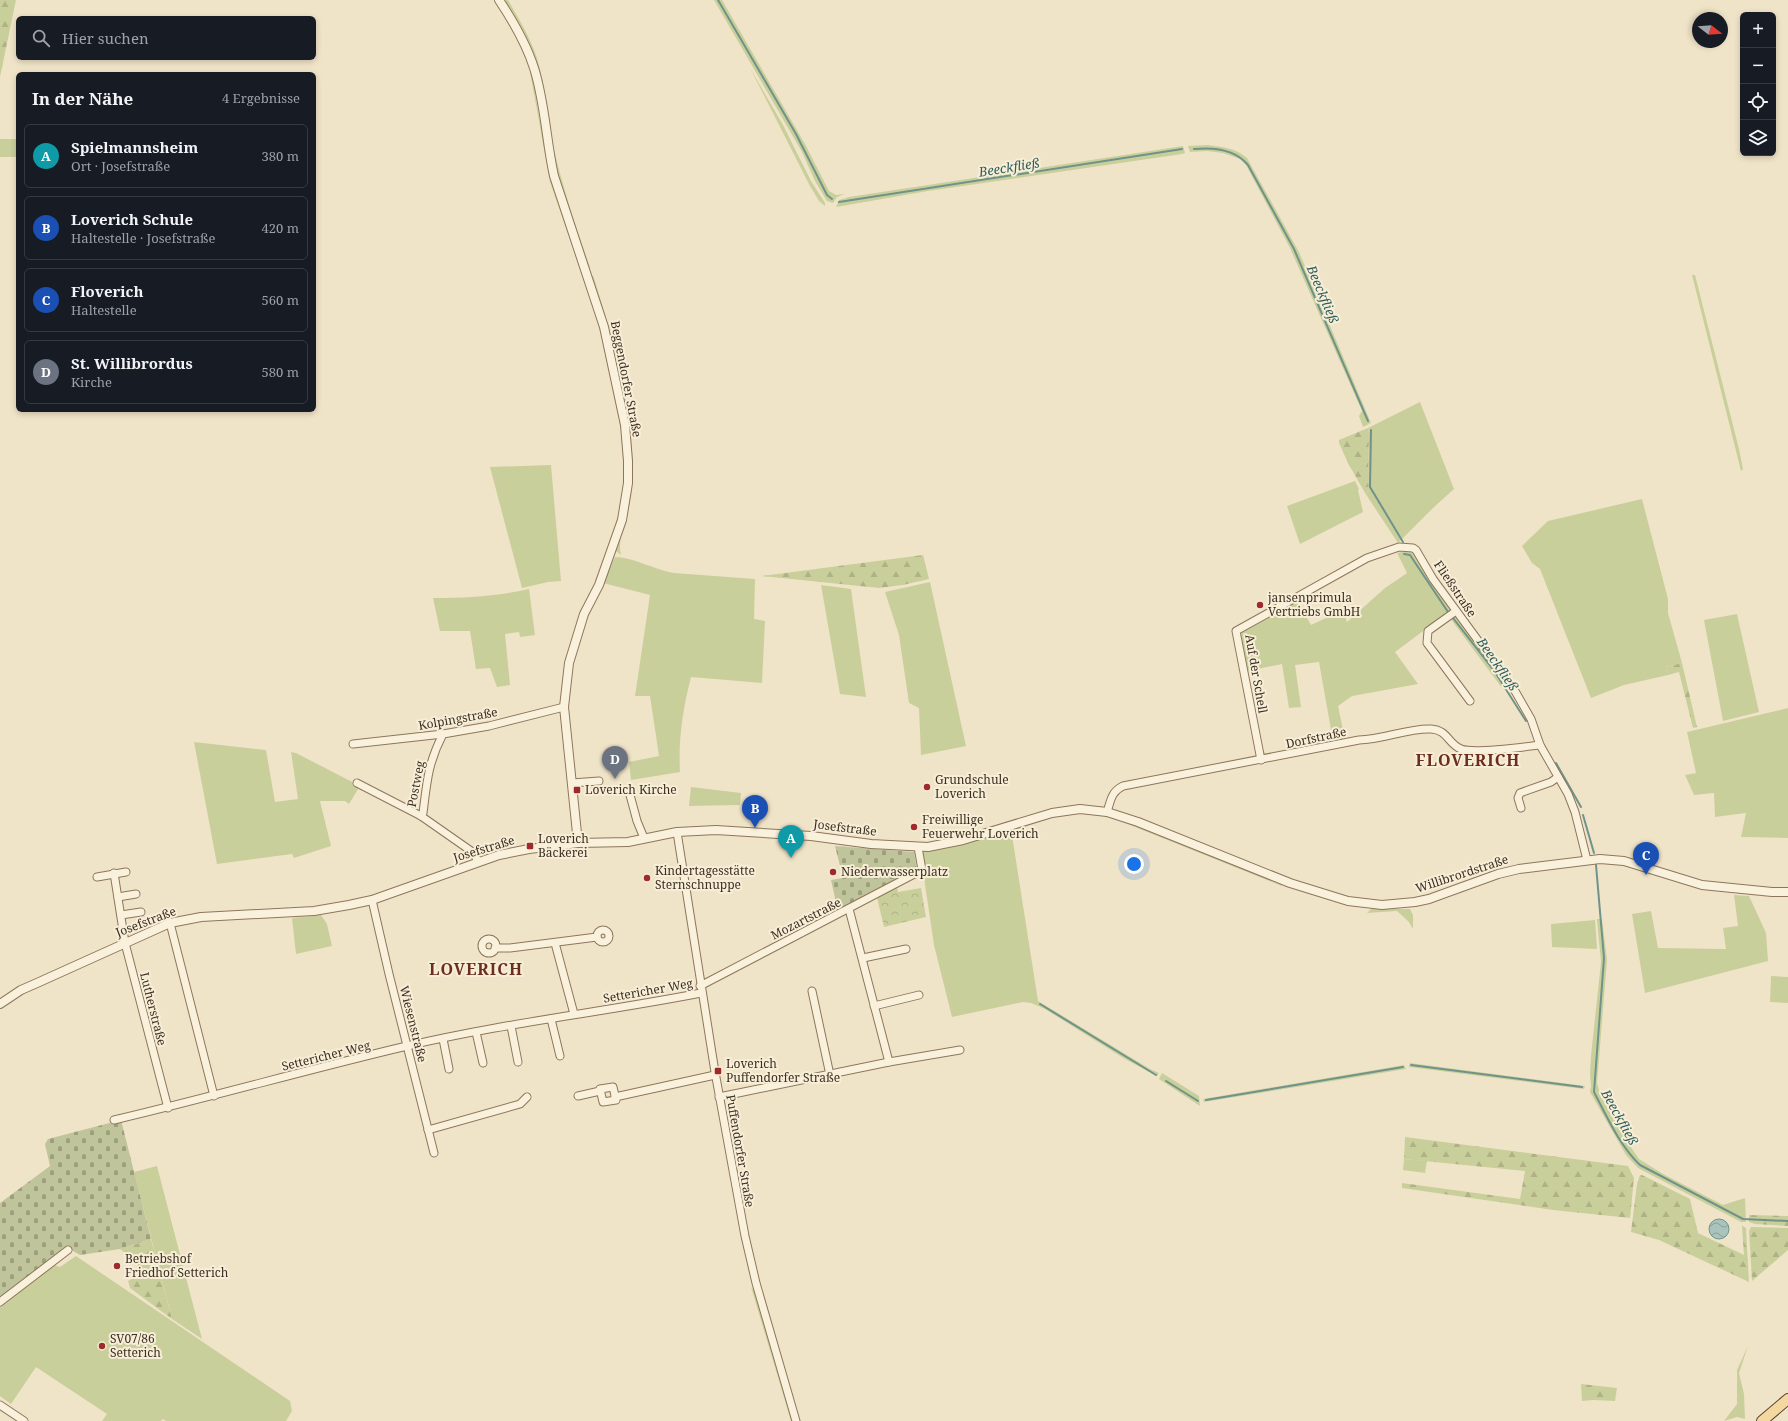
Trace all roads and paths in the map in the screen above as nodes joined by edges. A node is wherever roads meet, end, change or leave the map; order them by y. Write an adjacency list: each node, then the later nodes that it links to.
1 (499, 0): 5 (street, Beggendorfer Straße)
2 (1399, 547): 3 (street, Fließstraße); 9 (street, Auf der Schell)
3 (1456, 611): 4 (street); 8 (street, Fließstraße)
4 (1470, 701)
5 (564, 707): 6 (street, Kolpingstraße); 13 (street, Beggendorfer Straße)
6 (443, 734): 7 (street, Kolpingstraße); 17 (street, Postweg)
7 (353, 744)
8 (1540, 745): 9 (street, Dorfstraße); 10 (street, Fließstraße)
9 (1261, 760): 16 (street, Dorfstraße)
10 (1558, 777): 15 (street); 23 (street, Fließstraße)
11 (599, 781): 13 (street)
12 (357, 782): 17 (street)
13 (572, 782): 21 (street, Beggendorfer Straße)
14 (630, 795): 20 (street)
15 (1521, 808)
16 (1107, 812): 19 (street, Willibrordstraße); 23 (street, Willibrordstraße)
17 (421, 816): 24 (street)
18 (677, 832): 20 (street, Josefstraße); 22 (street, Josefstraße); 42 (street, Puffendorfer Straße)
19 (987, 832): 22 (street, Josefstraße)
20 (644, 838): 21 (street, Josefstraße)
21 (578, 843): 24 (street, Josefstraße)
22 (918, 847): 32 (street, Mozartstraße)
23 (1587, 860): 28 (street, Willibrordstraße)
24 (478, 862): 31 (street, Josefstraße)
25 (126, 872): 26 (street)
26 (114, 874): 27 (street); 30 (street, Lutherstraße)
27 (96, 877)
28 (1788, 892)
29 (136, 894): 30 (street)
30 (118, 897): 34 (street, Lutherstraße)
31 (372, 900): 35 (street, Josefstraße); 52 (street, Wiesenstraße)
32 (849, 909): 41 (street); 42 (street, Mozartstraße)
33 (141, 912): 34 (street)
34 (121, 915): 37 (street, Lutherstraße)
35 (170, 923): 37 (street, Josefstraße); 62 (street)
36 (597, 937): 38 (street)
37 (125, 943): 45 (street, Josefstraße); 67 (street, Lutherstraße)
38 (555, 943): 39 (street); 47 (street)
39 (495, 948)
40 (906, 949): 41 (street)
41 (863, 958): 46 (street)
42 (701, 990): 47 (street, Settericher Weg); 59 (street, Puffendorfer Straße)
43 (812, 991): 60 (street)
44 (918, 995): 46 (street)
45 (0, 1004)
46 (874, 1006): 56 (street)
47 (574, 1014): 48 (street, Settericher Weg)
48 (551, 1019): 49 (street, Settericher Weg); 54 (street)
49 (511, 1026): 50 (street, Settericher Weg); 55 (street)
50 (476, 1032): 51 (street, Settericher Weg); 57 (street)
51 (443, 1038): 52 (street, Settericher Weg); 58 (street)
52 (408, 1046): 62 (street, Settericher Weg); 69 (street, Wiesenstraße)
53 (960, 1050): 56 (street)
54 (560, 1056)
55 (518, 1062)
56 (889, 1062): 60 (street)
57 (483, 1063)
58 (449, 1069)
59 (715, 1075): 65 (street); 66 (street, Puffendorfer Straße)
60 (830, 1075): 66 (street)
61 (600, 1091): 63 (street); 65 (street); 65 (street)
62 (214, 1096): 67 (street, Settericher Weg)
63 (578, 1096)
64 (527, 1097): 69 (street)
65 (616, 1097)
66 (719, 1097): 76 (street, Puffendorfer Straße)
67 (168, 1108): 68 (street, Settericher Weg)
68 (114, 1120)
69 (428, 1130): 70 (street, Wiesenstraße)
70 (434, 1154)
71 (68, 1250): 72 (street)
72 (0, 1302)
73 (1788, 1399): 77 (main road)
74 (0, 1405): 75 (street)
75 (24, 1421)
76 (796, 1421)
77 (1762, 1421)

